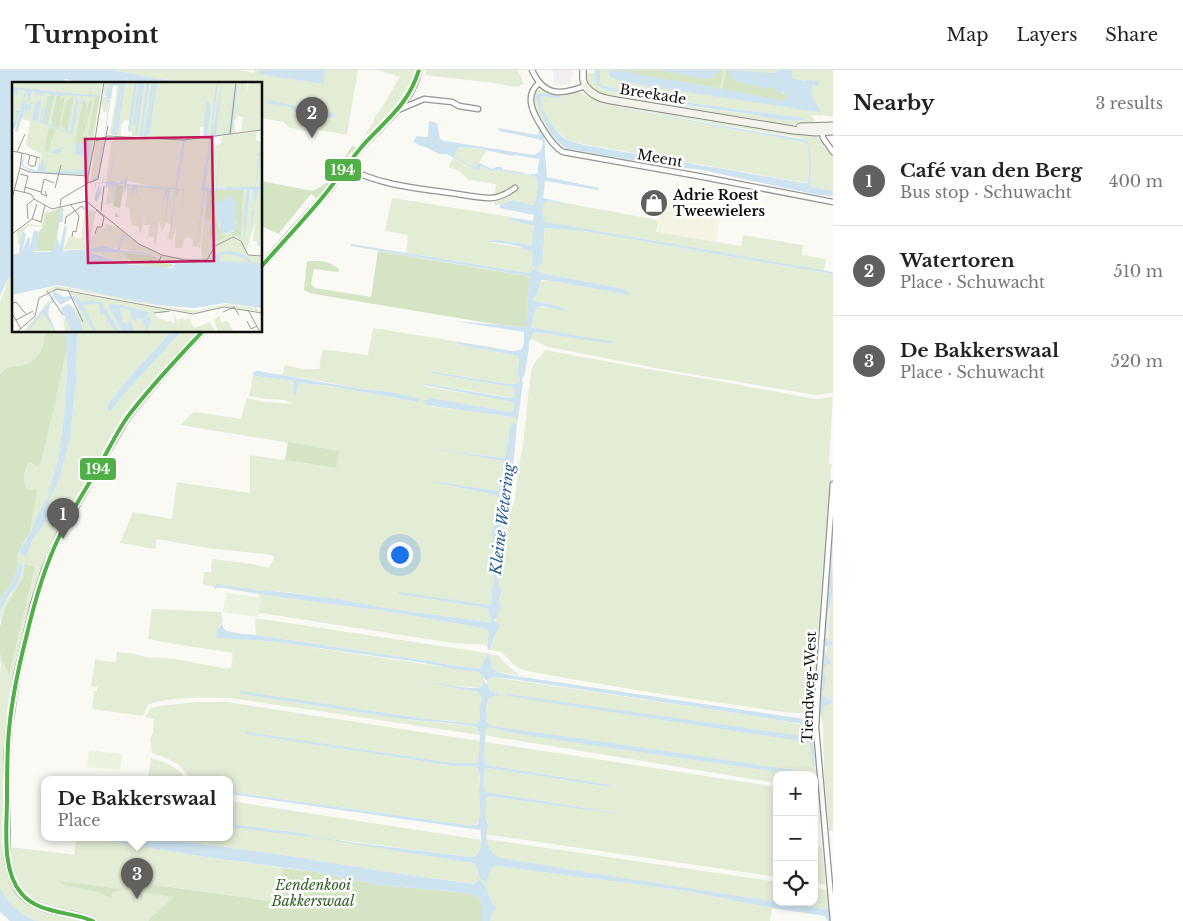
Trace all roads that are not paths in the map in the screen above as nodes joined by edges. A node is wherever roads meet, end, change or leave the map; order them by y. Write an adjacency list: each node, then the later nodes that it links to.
1 (532, 70): 4 (street)
2 (583, 70): 5 (street)
3 (418, 73): 7 (street)
4 (539, 83): 5 (street); 12 (street, Meent)
5 (585, 86): 8 (main road, Breekade)
6 (478, 109): 7 (street)
7 (397, 111): 10 (street)
8 (827, 129): 9 (street)
9 (833, 152)
10 (346, 167): 11 (street); 13 (street)
11 (515, 188)
12 (833, 202)
13 (262, 266)
14 (202, 332): 17 (street)
15 (833, 484): 16 (street, Tiendweg-West)
16 (832, 912): 18 (street, Tiendweg-West)
17 (93, 921)
18 (833, 921)

